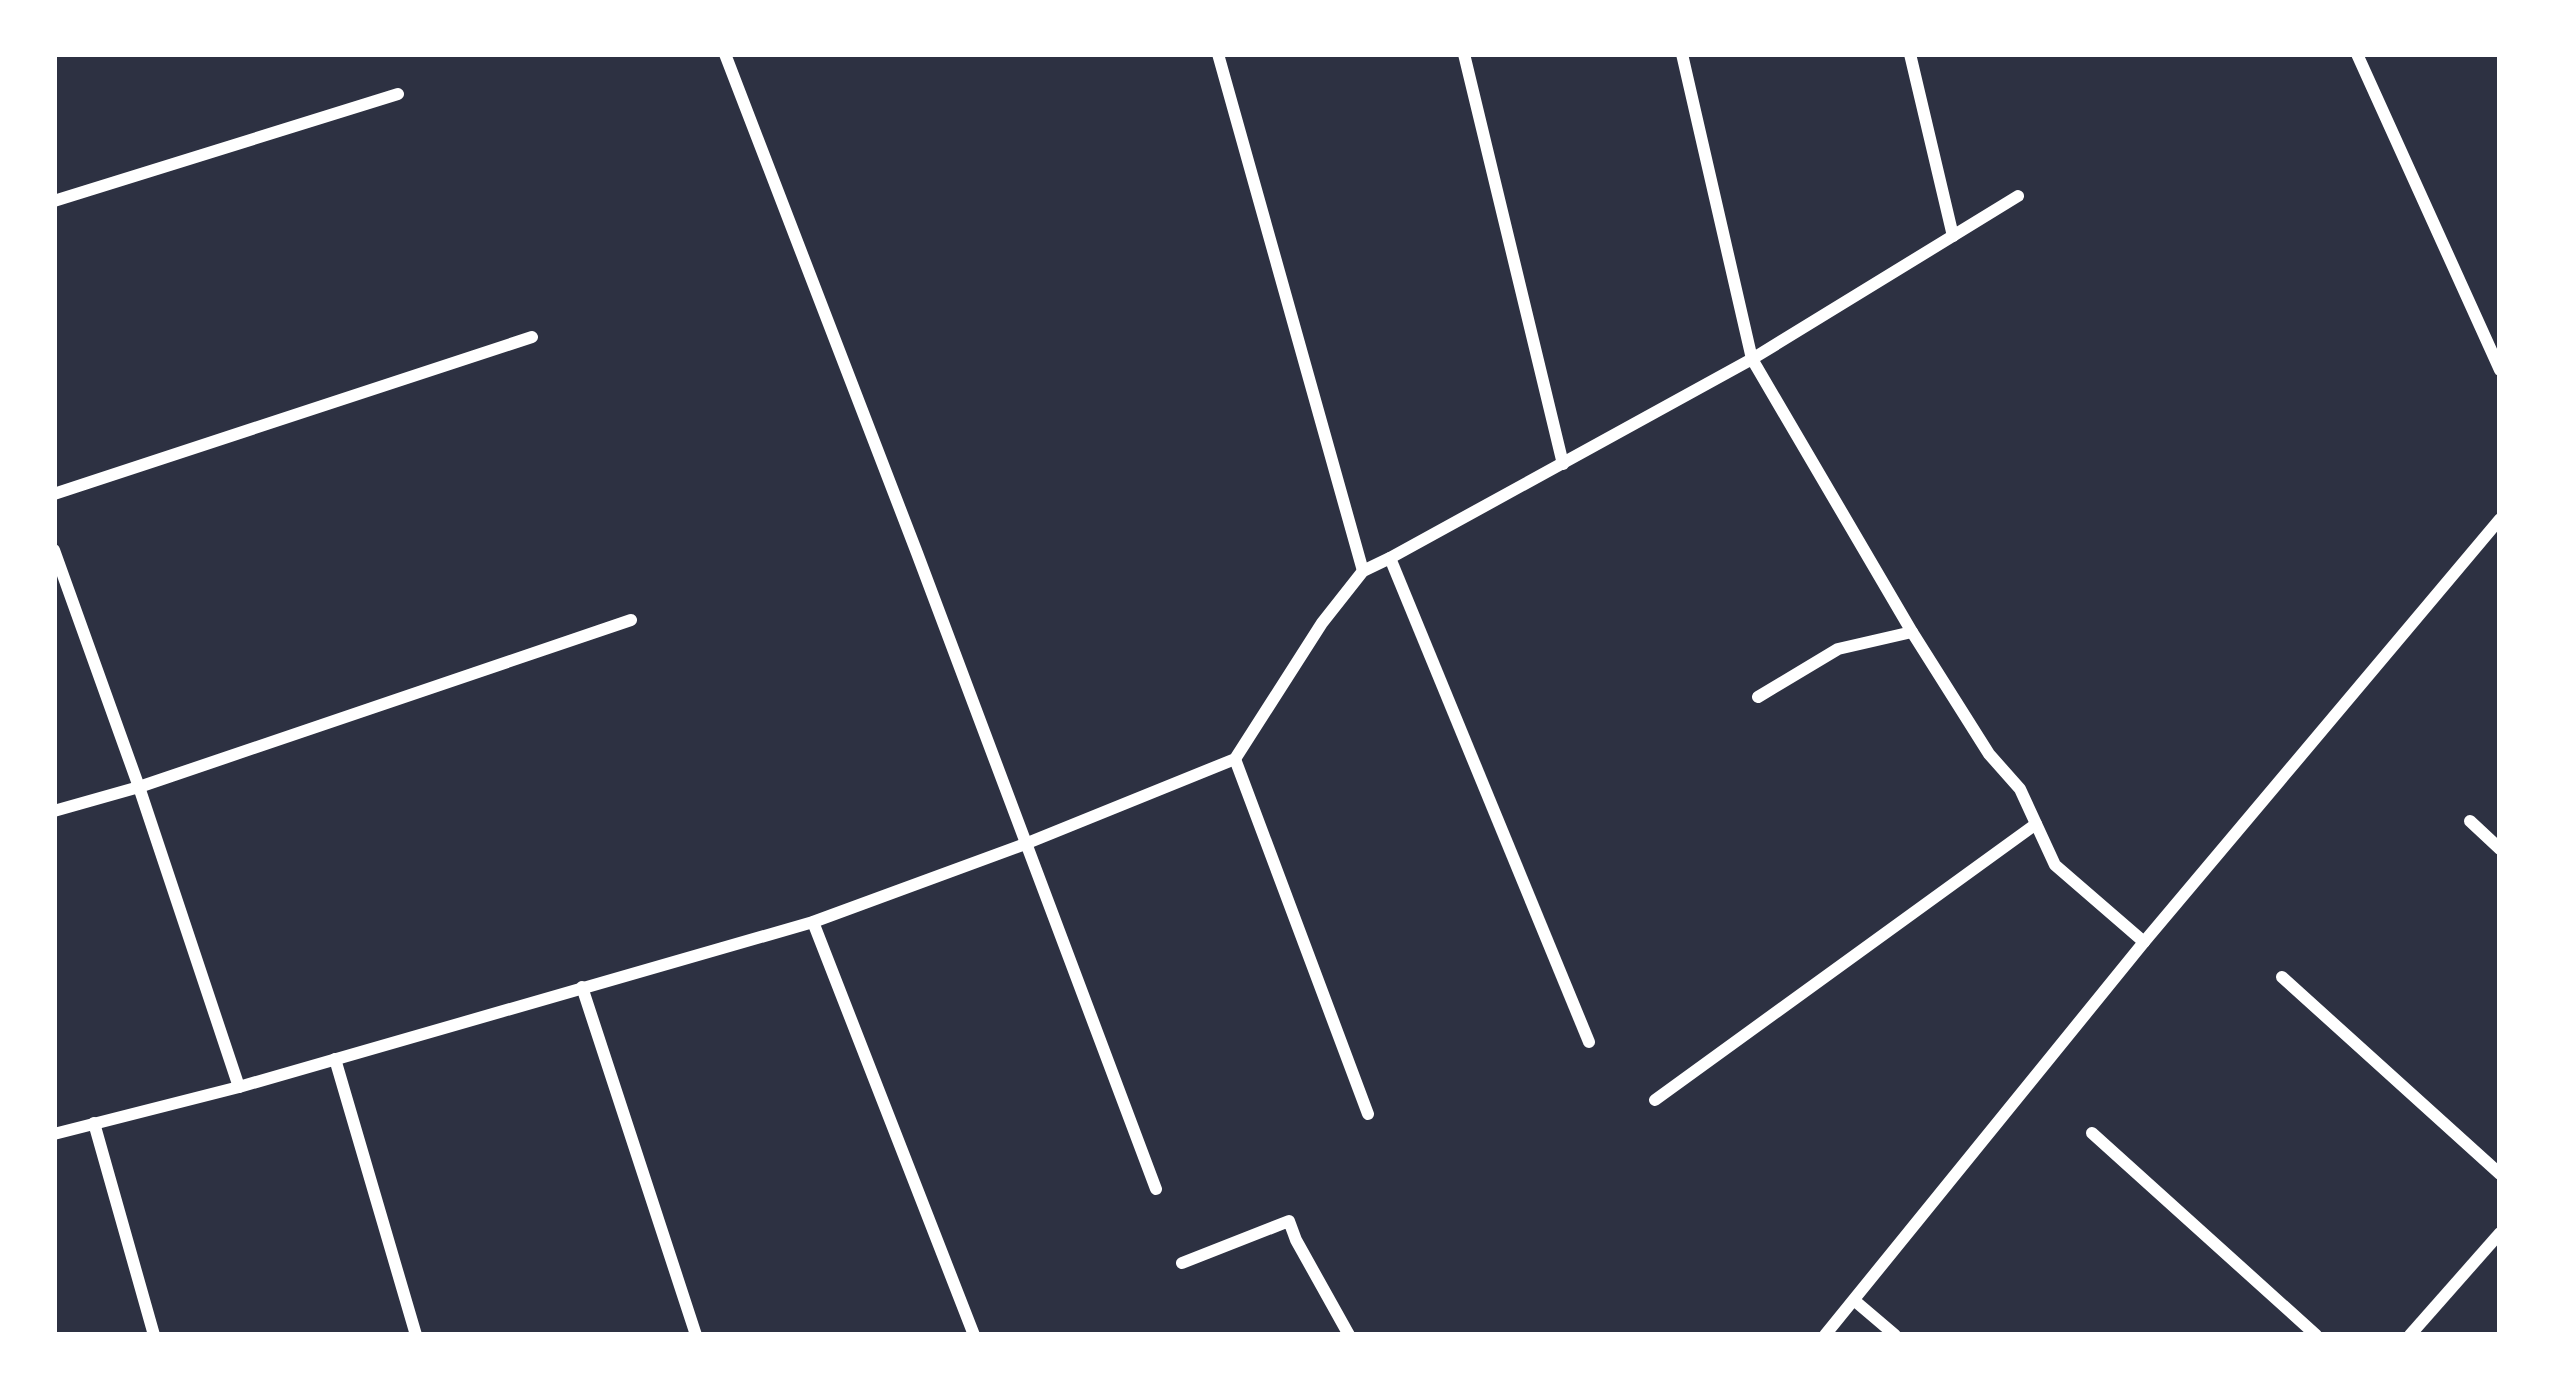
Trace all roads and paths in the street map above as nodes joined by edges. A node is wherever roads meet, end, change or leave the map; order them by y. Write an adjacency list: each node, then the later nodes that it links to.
1 (725, 54): 28 (street)
2 (1218, 54): 19 (street)
3 (1464, 54): 14 (street)
4 (1682, 54): 12 (street)
5 (1910, 54): 10 (street)
6 (2356, 54): 13 (street)
7 (398, 94): 9 (street)
8 (2018, 196): 10 (street)
9 (54, 201)
10 (1952, 236): 12 (street)
11 (532, 337): 15 (street)
12 (1752, 359): 14 (street); 21 (street)
13 (2500, 370)
14 (1563, 464): 18 (street)
15 (54, 494)
16 (2500, 519): 31 (street)
17 (54, 550): 24 (street)
18 (1390, 558): 19 (street); 34 (street)
19 (1363, 571): 23 (street)
20 (631, 620): 24 (street)
21 (1912, 632): 22 (street); 27 (street)
22 (1758, 697)
23 (1234, 759): 28 (street); 38 (street)
24 (139, 787): 25 (street); 36 (street)
25 (54, 811)
26 (2470, 821): 29 (street)
27 (2036, 824): 31 (street); 37 (street)
28 (1025, 844): 30 (street); 43 (street)
29 (2500, 849)
30 (812, 922): 33 (street); 50 (street)
31 (2144, 942): 46 (street)
32 (2282, 977): 42 (street)
33 (582, 987): 35 (street); 49 (street)
34 (1588, 1042)
35 (335, 1059): 36 (street); 48 (street)
36 (239, 1087): 39 (street)
37 (1655, 1100)
38 (1368, 1114)
39 (94, 1124): 41 (street); 47 (street)
40 (2092, 1133): 54 (street)
41 (54, 1134)
42 (2500, 1174)
43 (1156, 1189)
44 (2500, 1233): 55 (street)
45 (1183, 1263): 51 (street)
46 (1855, 1300): 52 (street); 53 (street)
47 (154, 1335)
48 (416, 1335)
49 (696, 1335)
50 (974, 1335)
51 (1349, 1335)
52 (1825, 1335)
53 (1895, 1335)
54 (2316, 1335)
55 (2410, 1335)

